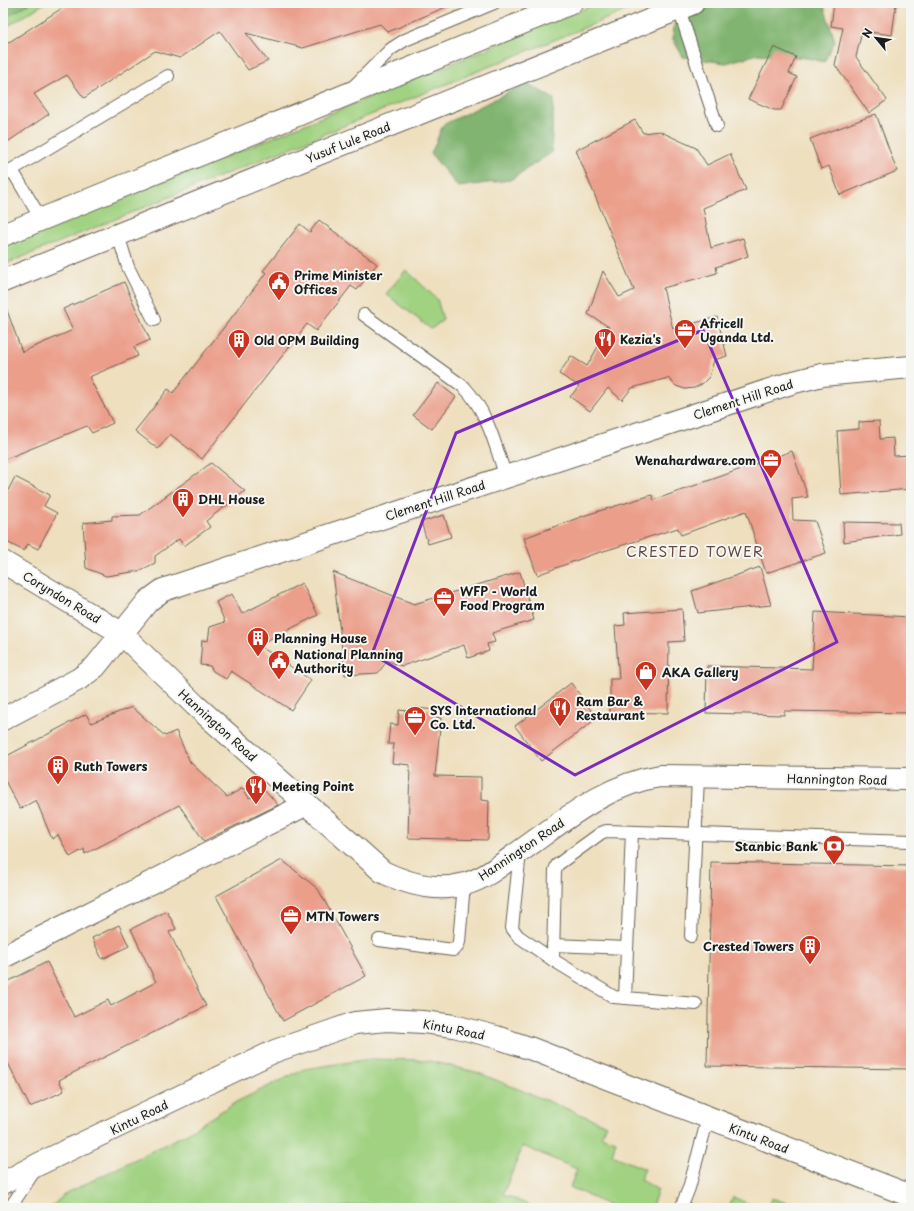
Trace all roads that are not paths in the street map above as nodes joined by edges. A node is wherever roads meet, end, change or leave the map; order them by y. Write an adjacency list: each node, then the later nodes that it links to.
1 (494, 3): 5 (lane)
2 (571, 3): 5 (street)
3 (686, 6): 6 (lane); 10 (street, Yusuf Lule Road)
4 (168, 76): 7 (lane)
5 (344, 96): 8 (street)
6 (717, 126)
7 (7, 173): 8 (lane)
8 (41, 219): 9 (street)
9 (3, 235)
10 (118, 235): 11 (street, Yusuf Lule Road); 13 (lane)
11 (3, 281)
12 (364, 315): 15 (lane)
13 (154, 320)
14 (911, 367): 15 (street, Clement Hill Road)
15 (506, 477): 17 (street, Clement Hill Road)
16 (3, 562): 17 (street, Coryndon Road)
17 (122, 633): 18 (street, Clement Hill Road); 21 (street, Hannington Road)
18 (3, 719)
19 (698, 777): 20 (street, Hannington Road); 23 (lane); 25 (street, Hannington Road)
20 (911, 779)
21 (307, 804): 26 (street, Hannington Road); 31 (street)
22 (632, 832): 23 (lane); 29 (lane); 30 (lane)
23 (696, 834): 24 (lane); 27 (lane)
24 (911, 841)
25 (520, 852): 26 (street, Hannington Road); 32 (lane)
26 (464, 884): 28 (lane)
27 (691, 936)
28 (379, 940)
29 (553, 945): 30 (lane); 32 (lane)
30 (627, 948): 33 (lane)
31 (3, 957)
32 (553, 960): 33 (lane)
33 (625, 998): 34 (lane)
34 (696, 1004)
35 (708, 1118): 36 (street, Kintu Road); 38 (street, Kintu Road); 40 (lane)
36 (39, 1164): 37 (street, Kintu Road); 39 (lane)
37 (3, 1183)
38 (911, 1196)
39 (10, 1208)
40 (681, 1208)

